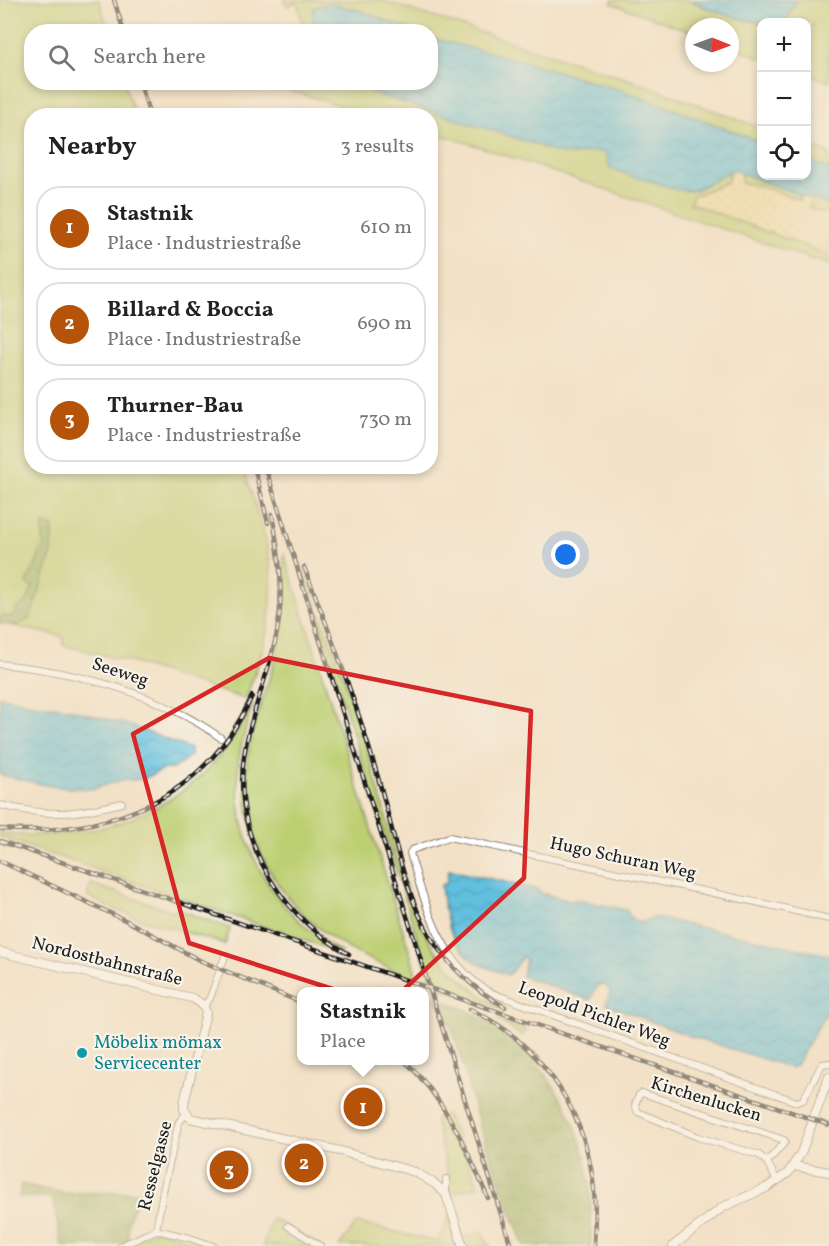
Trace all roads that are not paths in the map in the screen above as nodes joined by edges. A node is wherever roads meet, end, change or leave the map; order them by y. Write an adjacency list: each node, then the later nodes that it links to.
1 (0, 664): 2 (street, Seeweg)
2 (221, 738)
3 (122, 803): 4 (street)
4 (0, 805)
5 (412, 850): 6 (street, Hugo Schuran Weg); 10 (street, Leopold Pichler Weg)
6 (829, 920)
7 (0, 952): 9 (street, Nordostbahnstraße)
8 (225, 956): 9 (street)
9 (204, 1006): 12 (street, Resselgasse)
10 (829, 1063)
11 (829, 1077): 14 (street)
12 (186, 1114): 18 (street); 20 (street, Resselgasse)
13 (767, 1162): 13 (street, Kirchenlucken); 17 (street)
14 (794, 1166): 15 (street); 17 (street)
15 (829, 1172)
16 (446, 1179): 18 (street)
17 (777, 1181): 25 (street)
18 (446, 1194): 24 (street)
19 (288, 1226): 23 (street)
20 (156, 1230): 21 (street); 22 (street)
21 (121, 1246)
22 (213, 1246)
23 (320, 1246)
24 (463, 1246)
25 (673, 1246)

